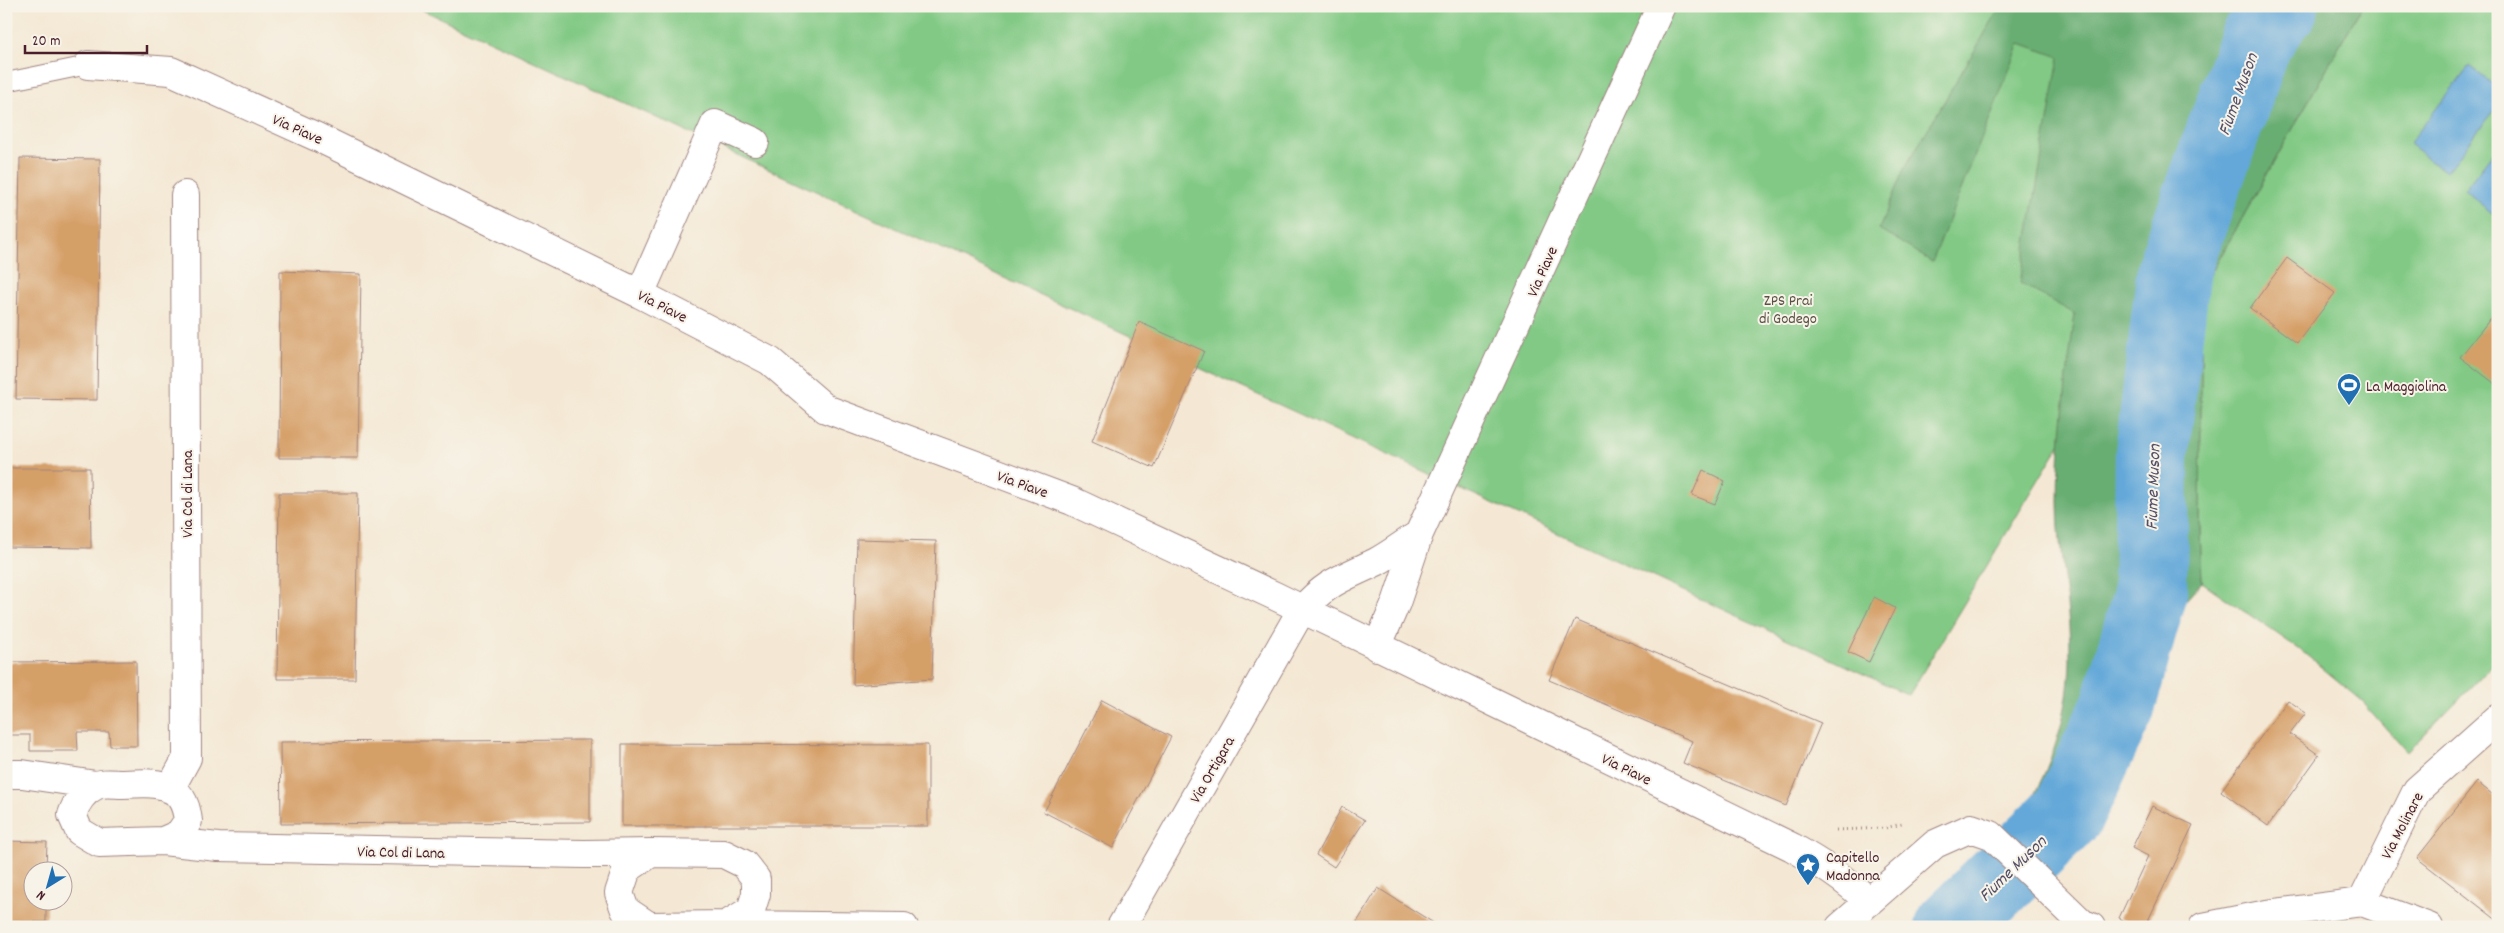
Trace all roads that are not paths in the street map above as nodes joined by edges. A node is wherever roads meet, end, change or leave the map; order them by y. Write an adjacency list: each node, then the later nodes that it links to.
1 (1662, 6): 7 (street, Via Piave)
2 (88, 65): 3 (lane, Via Piave); 6 (street, Via Piave)
3 (6, 82)
4 (755, 142): 6 (street)
5 (185, 195): 13 (street, Via Col di Lana)
6 (640, 294): 8 (street, Via Piave)
7 (1422, 529): 8 (street); 9 (street, Via Piave)
8 (1301, 611): 9 (street, Via Piave); 28 (street, Via Ortigara)
9 (1377, 647): 21 (street, Via Piave)
10 (2498, 718): 22 (street, Via Molinare)
11 (14, 774): 12 (street); 14 (street)
12 (96, 785): 13 (street); 14 (street)
13 (170, 789): 15 (street)
14 (75, 806): 16 (street)
15 (188, 821): 16 (street); 17 (street)
16 (163, 841): 17 (street, Via Col di Lana)
17 (218, 847): 19 (street, Via Col di Lana)
18 (651, 853): 19 (street, Via Col di Lana); 20 (street); 23 (street)
19 (584, 854): 23 (street)
20 (756, 894): 24 (street); 26 (street)
21 (1869, 902): 25 (street); 29 (street)
22 (2362, 902): 30 (street); 31 (street)
23 (622, 910): 24 (street)
24 (726, 925): 26 (street)
25 (2087, 925)
26 (791, 926): 27 (street)
27 (904, 927)
28 (1121, 927)
29 (1840, 927)
30 (2203, 927)
31 (2429, 927)

